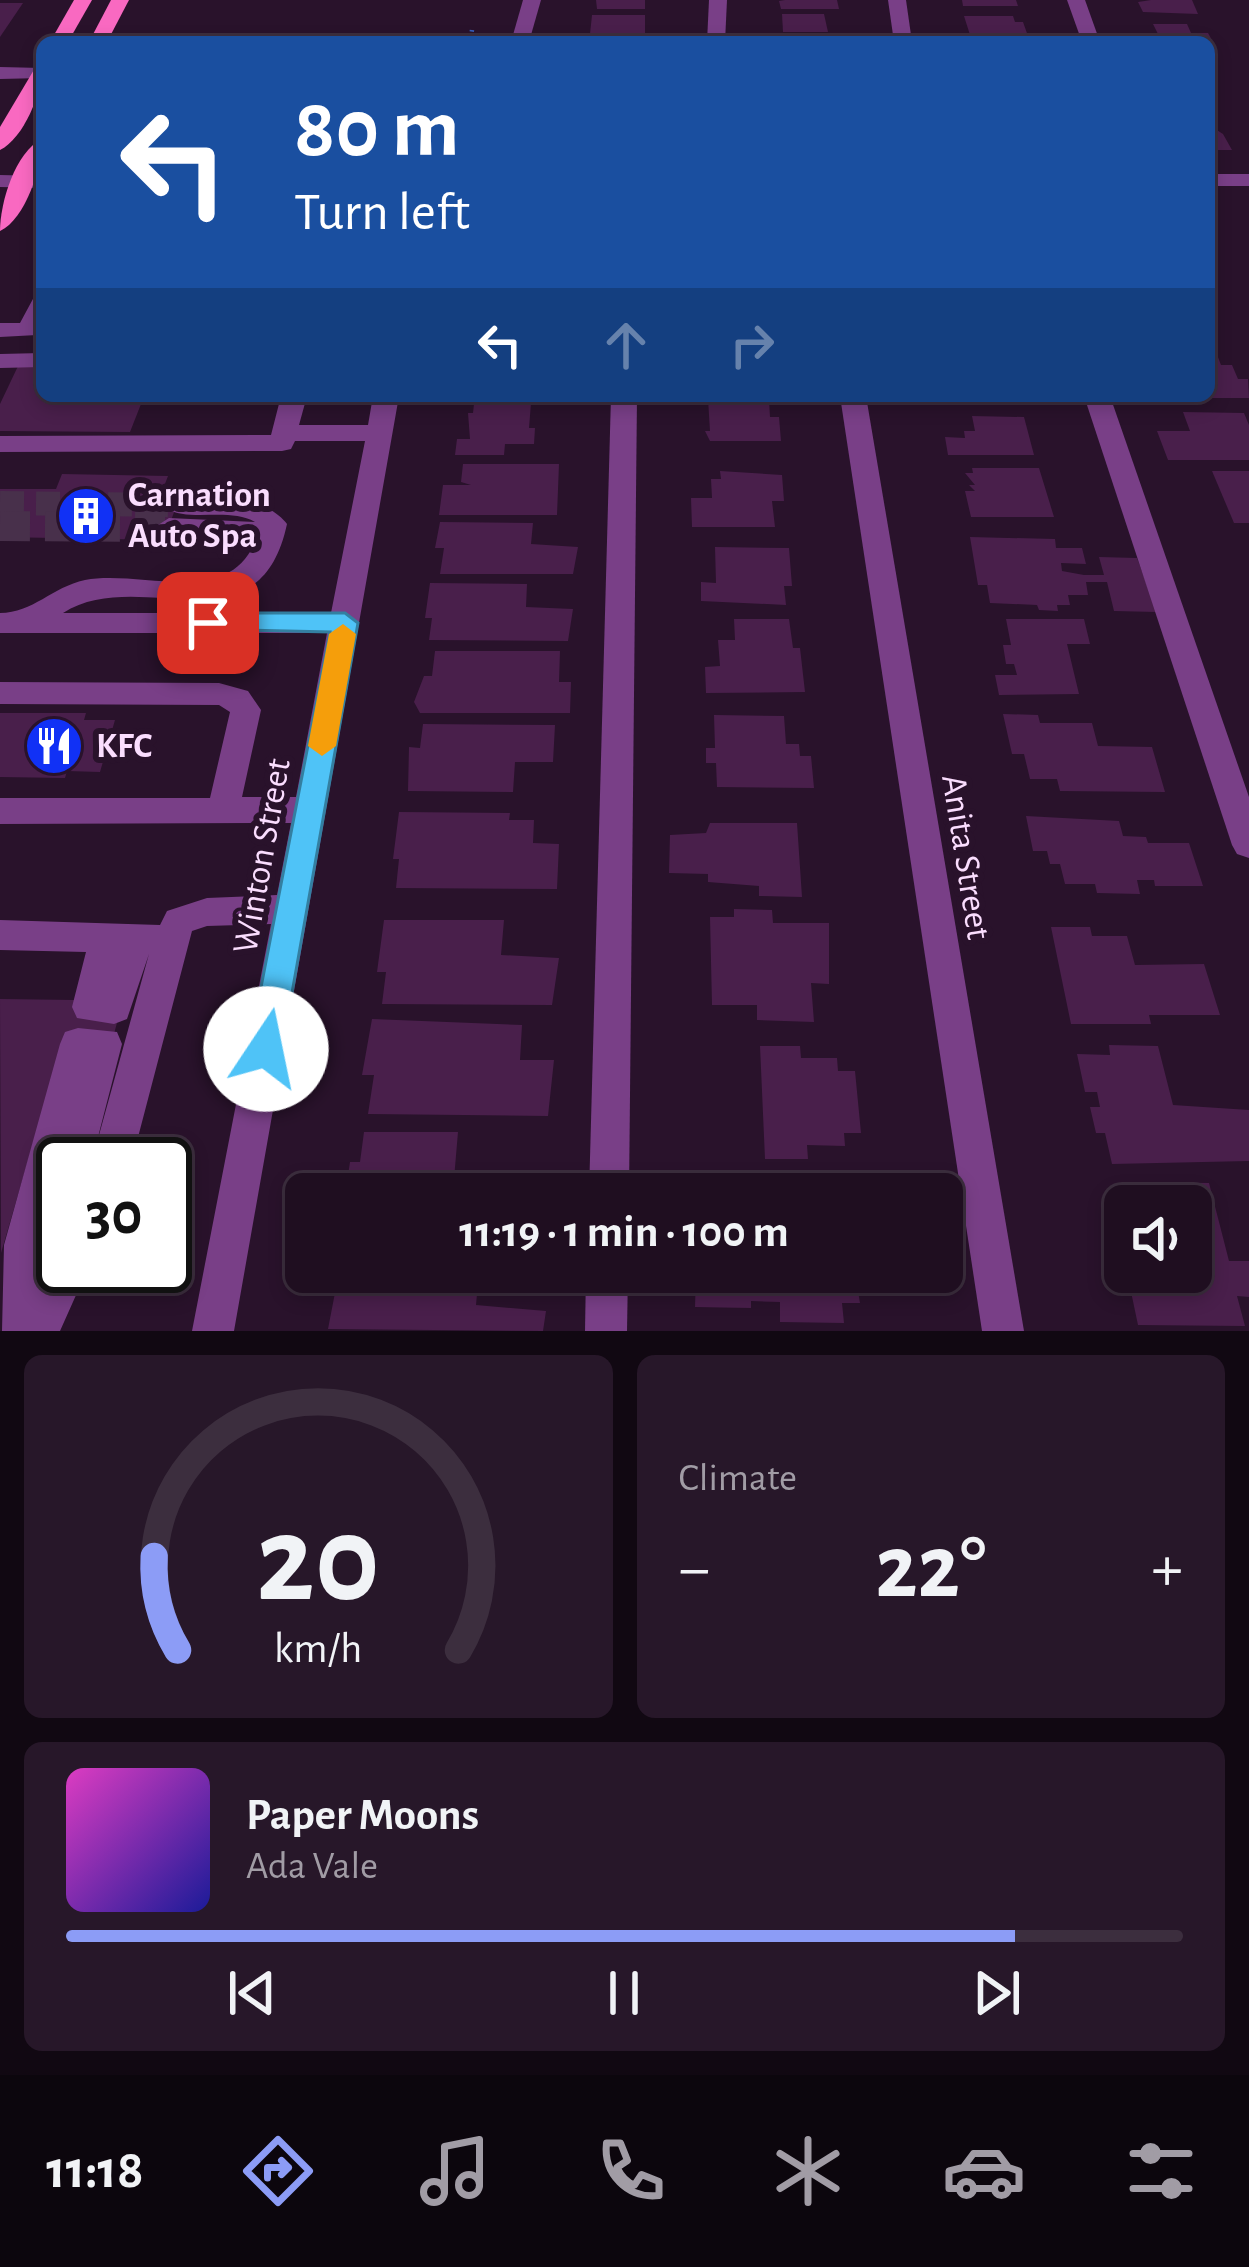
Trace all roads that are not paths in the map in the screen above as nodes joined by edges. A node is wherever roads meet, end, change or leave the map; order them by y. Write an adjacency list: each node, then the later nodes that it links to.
1 (83, 0): 7 (main road)
2 (120, 0): 8 (main road)
3 (532, 0): 9 (street)
4 (718, 0): 10 (street)
5 (897, 0): 11 (street)
6 (1076, 0): 12 (street)
7 (62, 36)
8 (101, 36)
9 (522, 36)
10 (716, 36)
11 (902, 36)
12 (1088, 36)
13 (0, 73): 14 (street)
14 (36, 73)
15 (36, 83): 16 (main road)
16 (0, 144)
17 (36, 156): 20 (main road)
18 (1215, 180): 19 (street)
19 (1249, 180)
20 (21, 182): 21 (main road)
21 (0, 224)
22 (36, 315): 23 (street)
23 (0, 330)
24 (36, 360): 25 (street)
25 (0, 361)
26 (292, 402): 31 (street)
27 (385, 402): 32 (street, Winton Street)
28 (624, 402): 51 (street)
29 (855, 402): 60 (street, Anita Street)
30 (1099, 402): 43 (street)
31 (285, 433): 32 (street); 33 (street)
32 (379, 433): 36 (street, Winton Street)
33 (0, 444)
34 (173, 516): 35 (street)
35 (14, 622): 36 (street)
36 (345, 623): 41 (street, Winton Street)
37 (0, 693): 39 (street)
38 (0, 710): 39 (street)
39 (242, 728): 40 (street)
40 (223, 810): 41 (street); 42 (street)
41 (310, 810): 44 (street, Winton Street)
42 (0, 811)
43 (1249, 845)
44 (292, 909): 47 (street); 58 (street, Winton Street)
45 (0, 935): 46 (street)
46 (119, 940): 47 (street); 48 (street)
47 (170, 940): 50 (street)
48 (96, 1026): 49 (street); 53 (street)
49 (79, 1137)
50 (118, 1137)
51 (609, 1173)
52 (36, 1222): 53 (street)
53 (24, 1246): 56 (street)
54 (56, 1293): 57 (street)
55 (607, 1293): 59 (street)
56 (23, 1331)
57 (38, 1331)
58 (213, 1331)
59 (606, 1331)
60 (1003, 1331)

